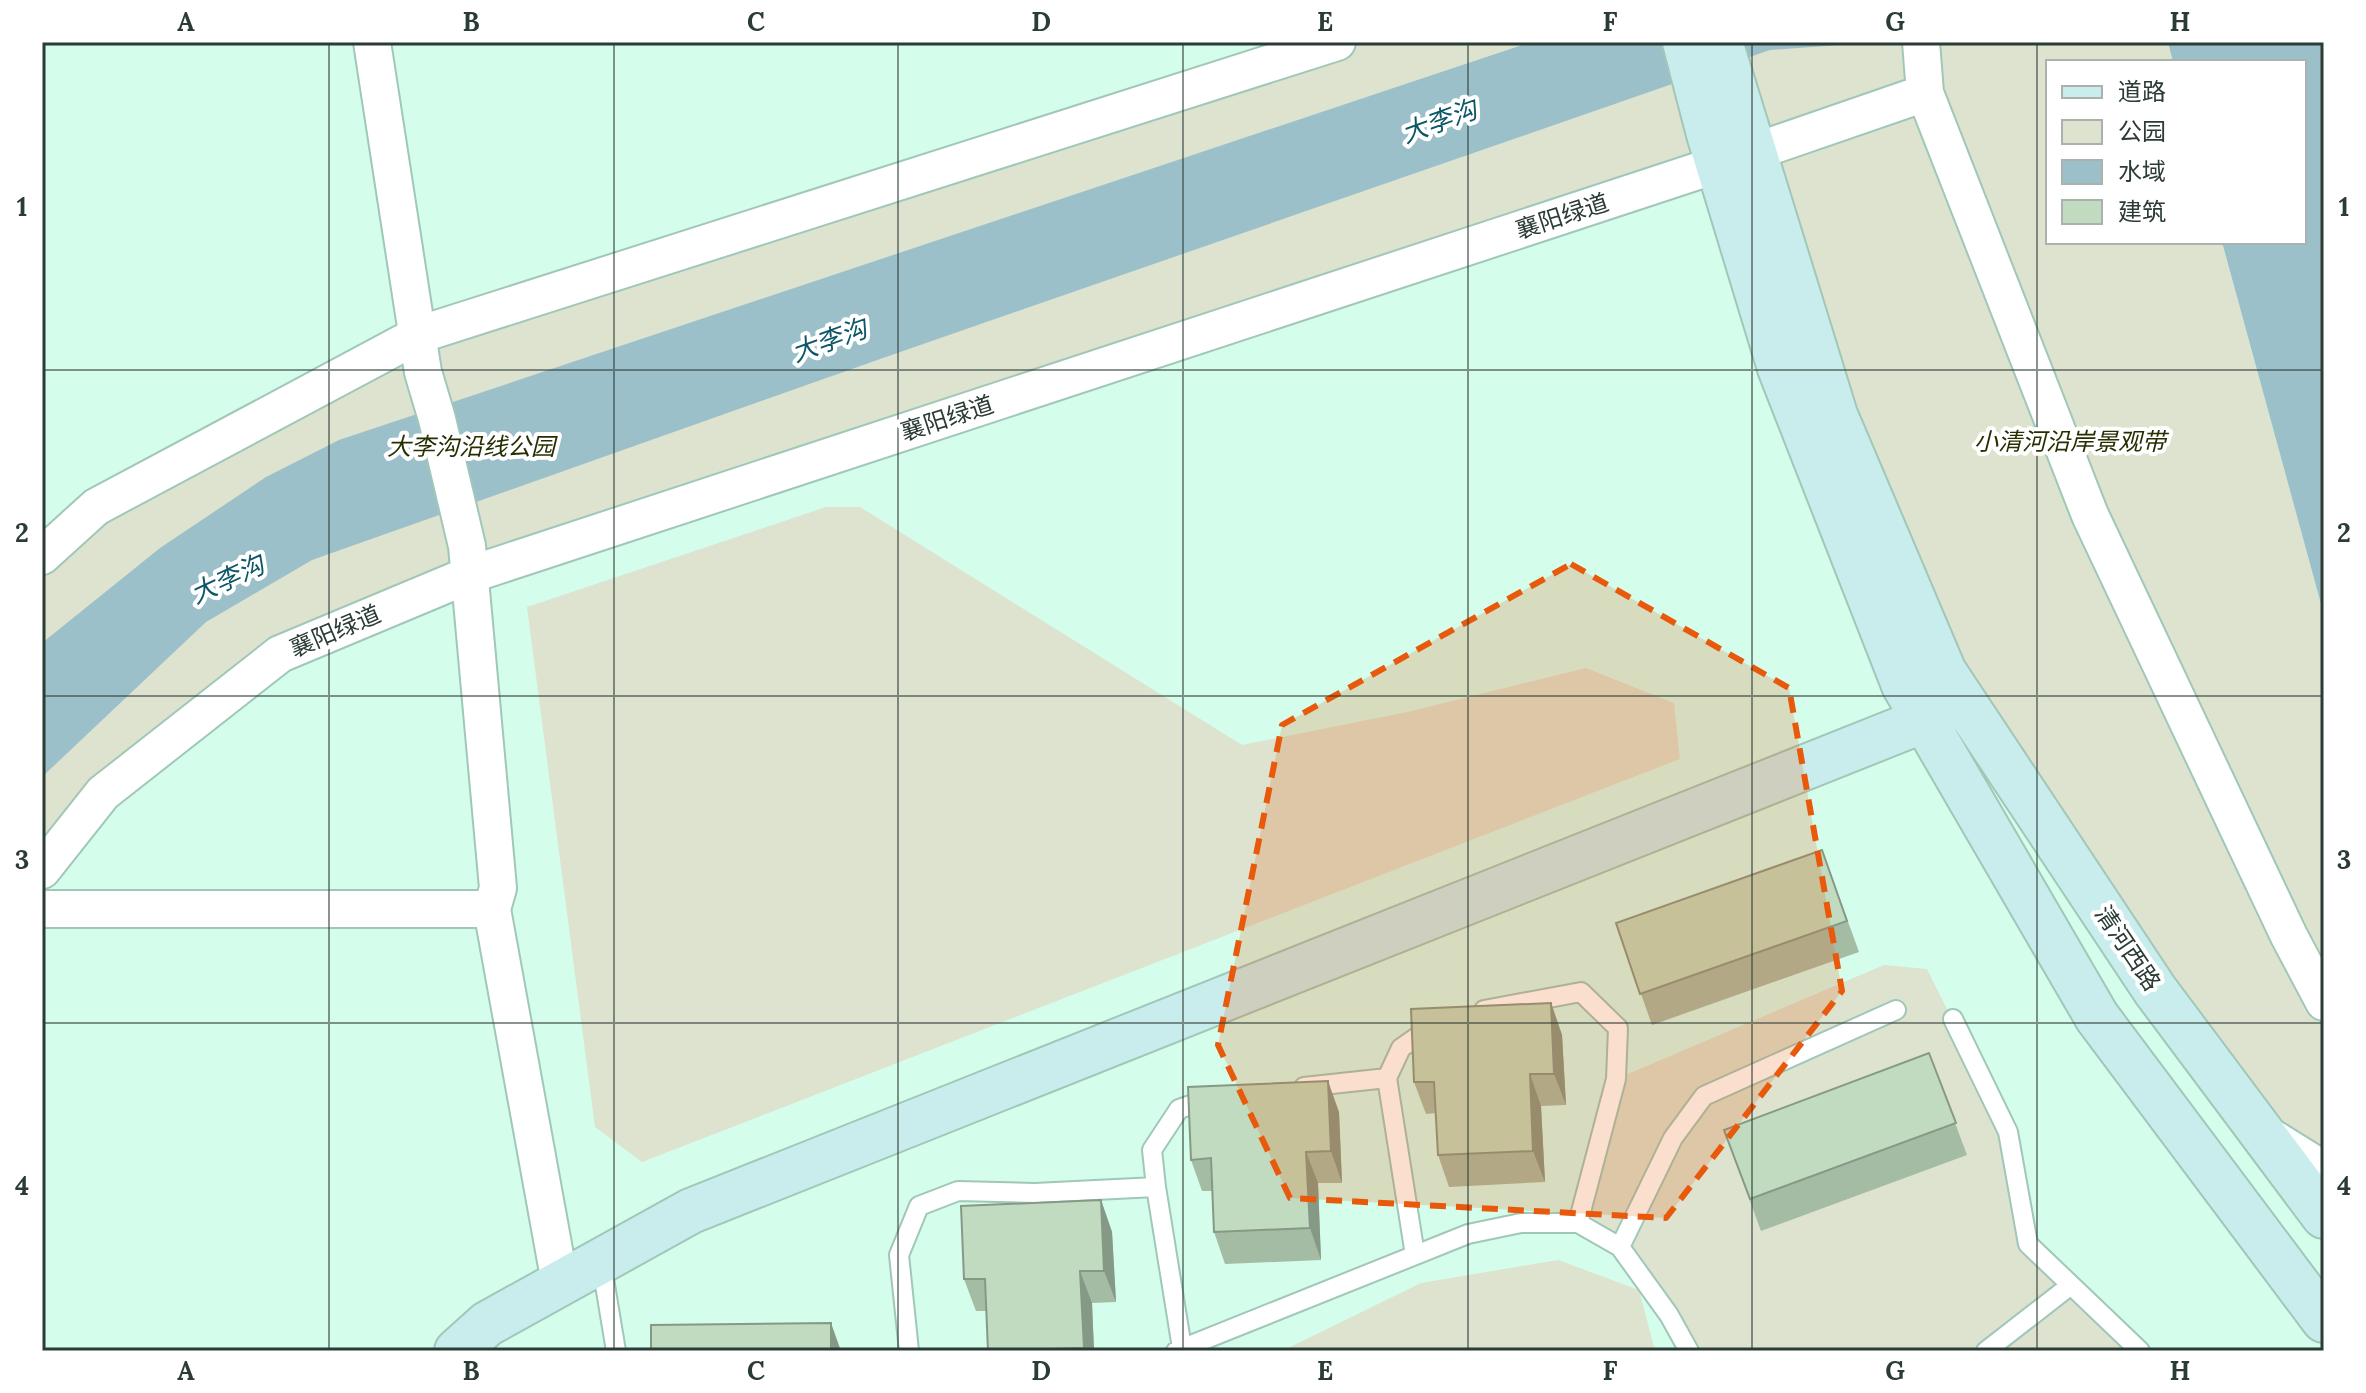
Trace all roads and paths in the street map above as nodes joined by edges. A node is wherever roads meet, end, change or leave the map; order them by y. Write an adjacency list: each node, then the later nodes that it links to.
1 (372, 42): 7 (street)
2 (1337, 42): 7 (street)
3 (1685, 42): 6 (main road)
4 (1720, 42): 6 (main road)
5 (1922, 65): 6 (street, 襄阳绿道); 14 (street)
6 (1731, 143): 9 (street, 襄阳绿道); 10 (main road)
7 (418, 335): 8 (street); 9 (street)
8 (42, 556)
9 (468, 560): 11 (street, 襄阳绿道); 13 (street)
10 (1943, 698): 20 (main road, 清河西路); 27 (main road); 30 (main road)
11 (42, 870)
12 (42, 909): 13 (street)
13 (492, 909): 28 (street)
14 (2324, 1002)
15 (1896, 1010): 25 (lane)
16 (1953, 1019): 29 (lane)
17 (1387, 1078): 18 (lane); 24 (lane); 26 (lane)
18 (1282, 1090)
19 (1222, 1096): 22 (lane)
20 (2259, 1129): 21 (street); 23 (main road, 清河西路)
21 (2324, 1170)
22 (1156, 1187): 31 (lane); 34 (lane)
23 (2324, 1216)
24 (1578, 1223): 25 (lane); 26 (lane)
25 (1620, 1247): 35 (lane)
26 (1415, 1255): 31 (lane)
27 (601, 1261): 28 (main road); 33 (lane)
28 (560, 1283): 32 (main road)
29 (2071, 1285): 36 (lane); 37 (lane)
30 (2324, 1320)
31 (1179, 1350)
32 (457, 1351)
33 (616, 1351)
34 (909, 1351)
35 (1689, 1351)
36 (1986, 1351)
37 (2140, 1351)

